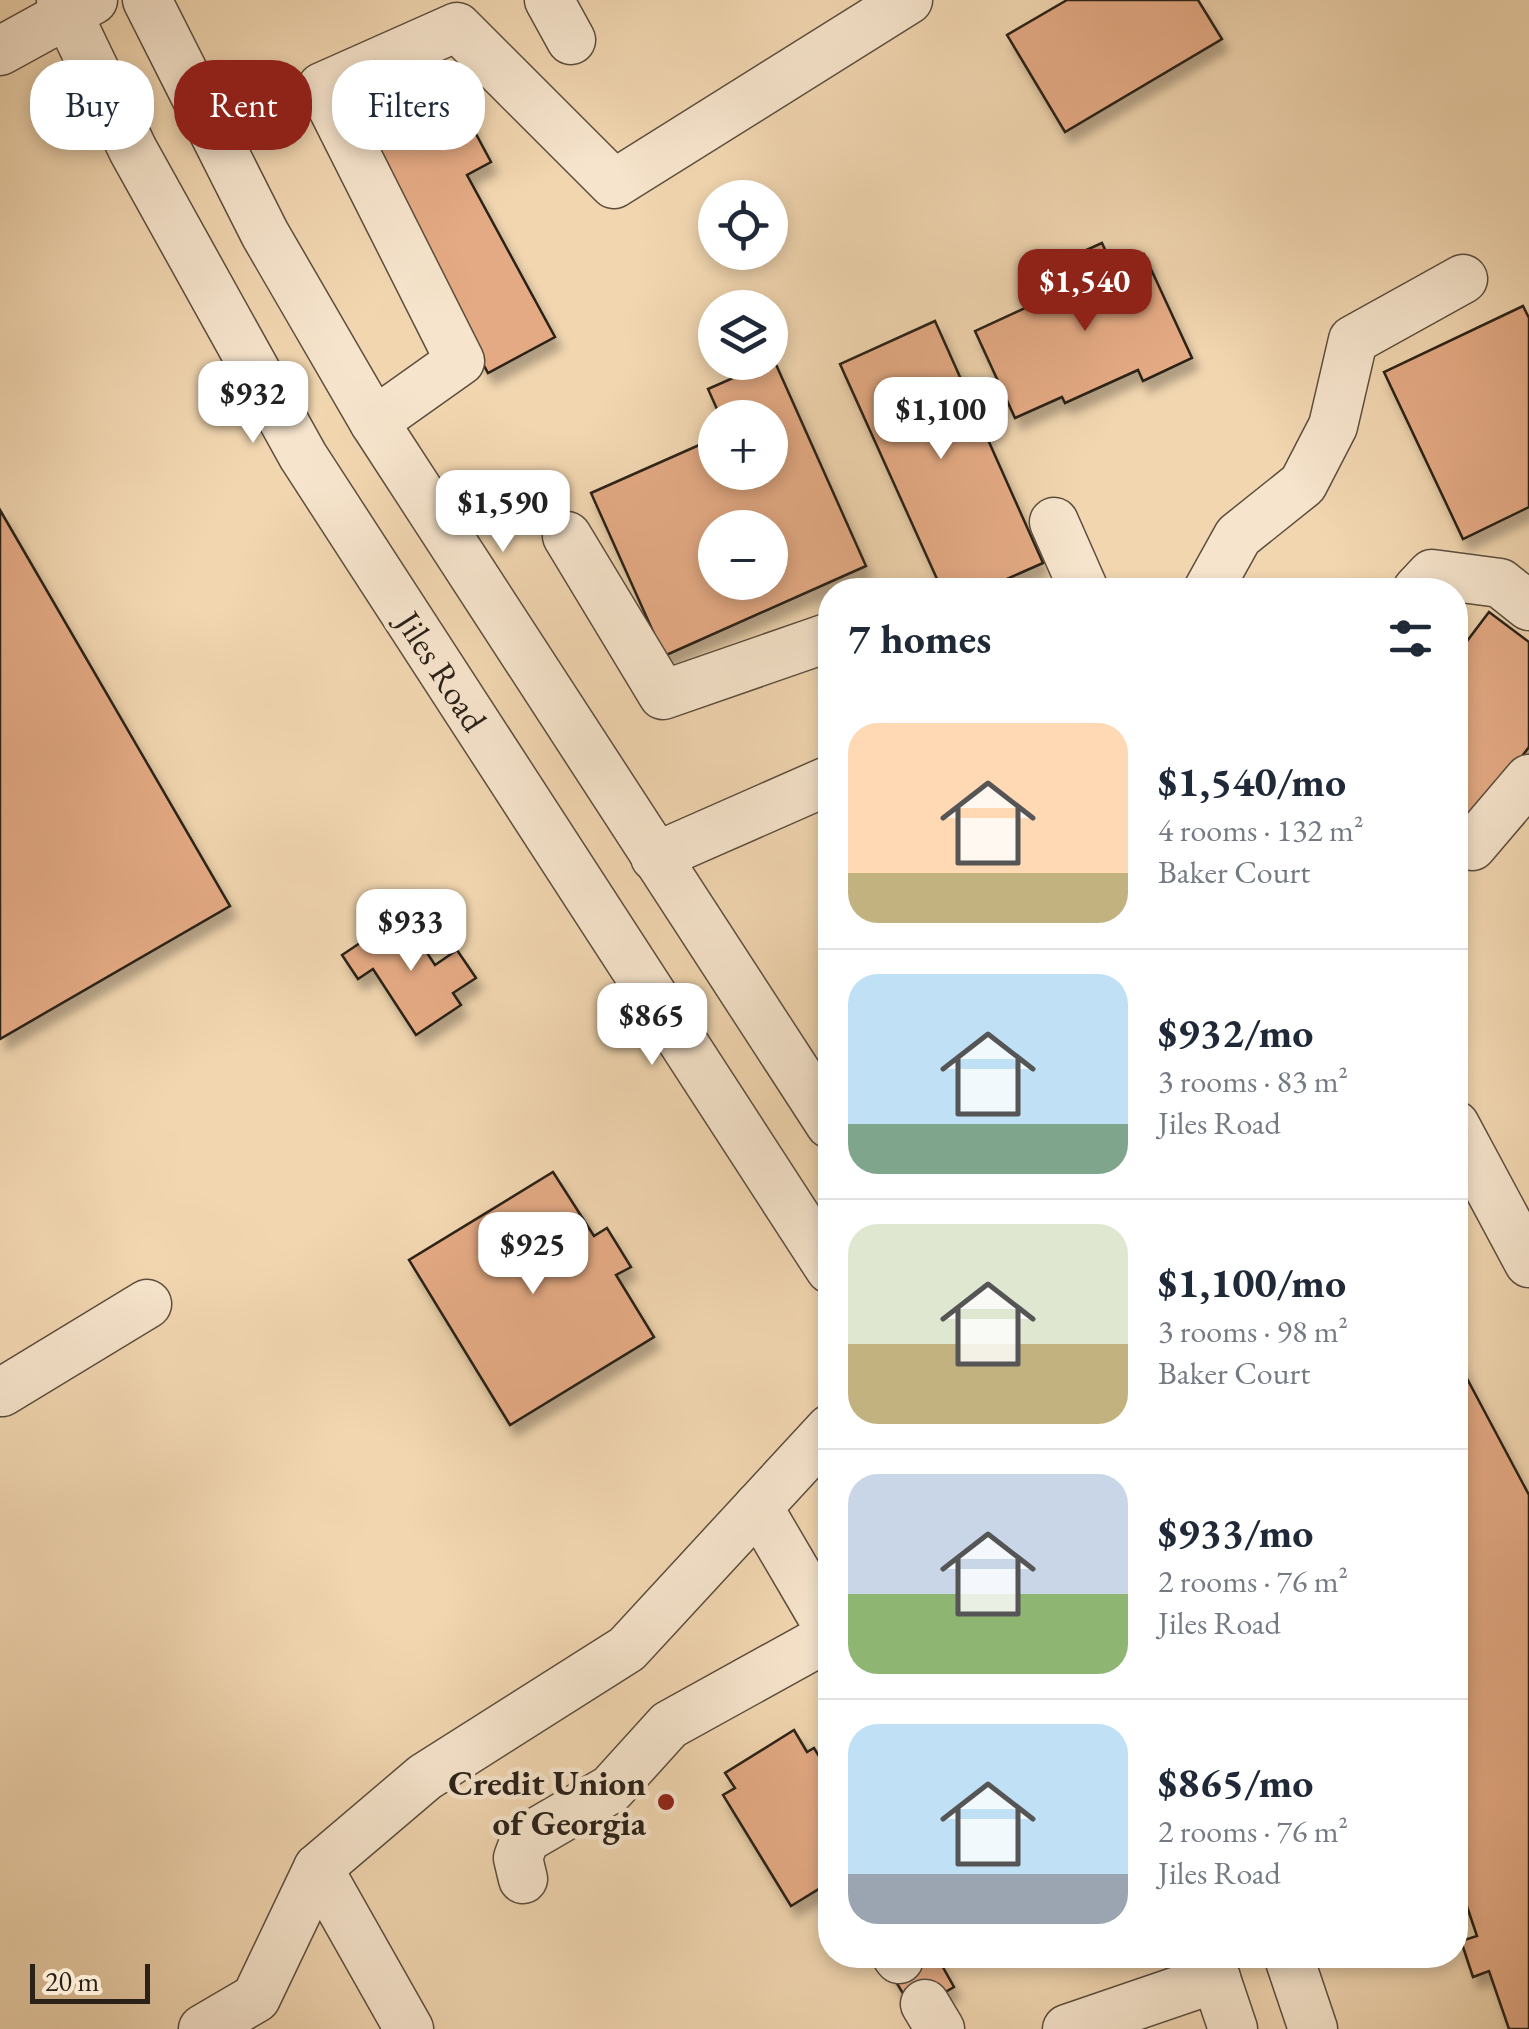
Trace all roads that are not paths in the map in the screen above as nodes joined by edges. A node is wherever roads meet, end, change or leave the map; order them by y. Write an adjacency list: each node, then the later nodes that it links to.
1 (147, 0): 6 (street)
2 (908, 0): 6 (street)
3 (74, 4): 4 (street); 22 (street, Jiles Road)
4 (0, 51)
5 (1463, 280): 10 (street)
6 (374, 422): 19 (street)
7 (1054, 522): 9 (street)
8 (567, 536): 15 (street)
9 (1079, 578)
10 (1220, 578)
11 (1428, 578): 12 (street)
12 (1462, 578)
13 (1468, 579): 14 (street)
14 (1529, 606)
15 (818, 642)
16 (1529, 780): 18 (street)
17 (818, 785): 19 (street)
18 (1468, 845)
19 (655, 857): 20 (street)
20 (818, 1104)
21 (1468, 1149): 23 (street)
22 (818, 1250)
23 (1529, 1263)
24 (147, 1304): 25 (street)
25 (2, 1392)
26 (818, 1442): 27 (street)
27 (758, 1507): 28 (street); 30 (street)
28 (818, 1611)
29 (818, 1639): 31 (street)
30 (318, 1868): 35 (street); 36 (street)
31 (523, 1879)
32 (1207, 1968): 37 (street)
33 (1213, 1968): 38 (street)
34 (1292, 1968): 39 (street)
35 (203, 2029)
36 (409, 2029)
37 (1066, 2029)
38 (1233, 2029)
39 (1313, 2029)

